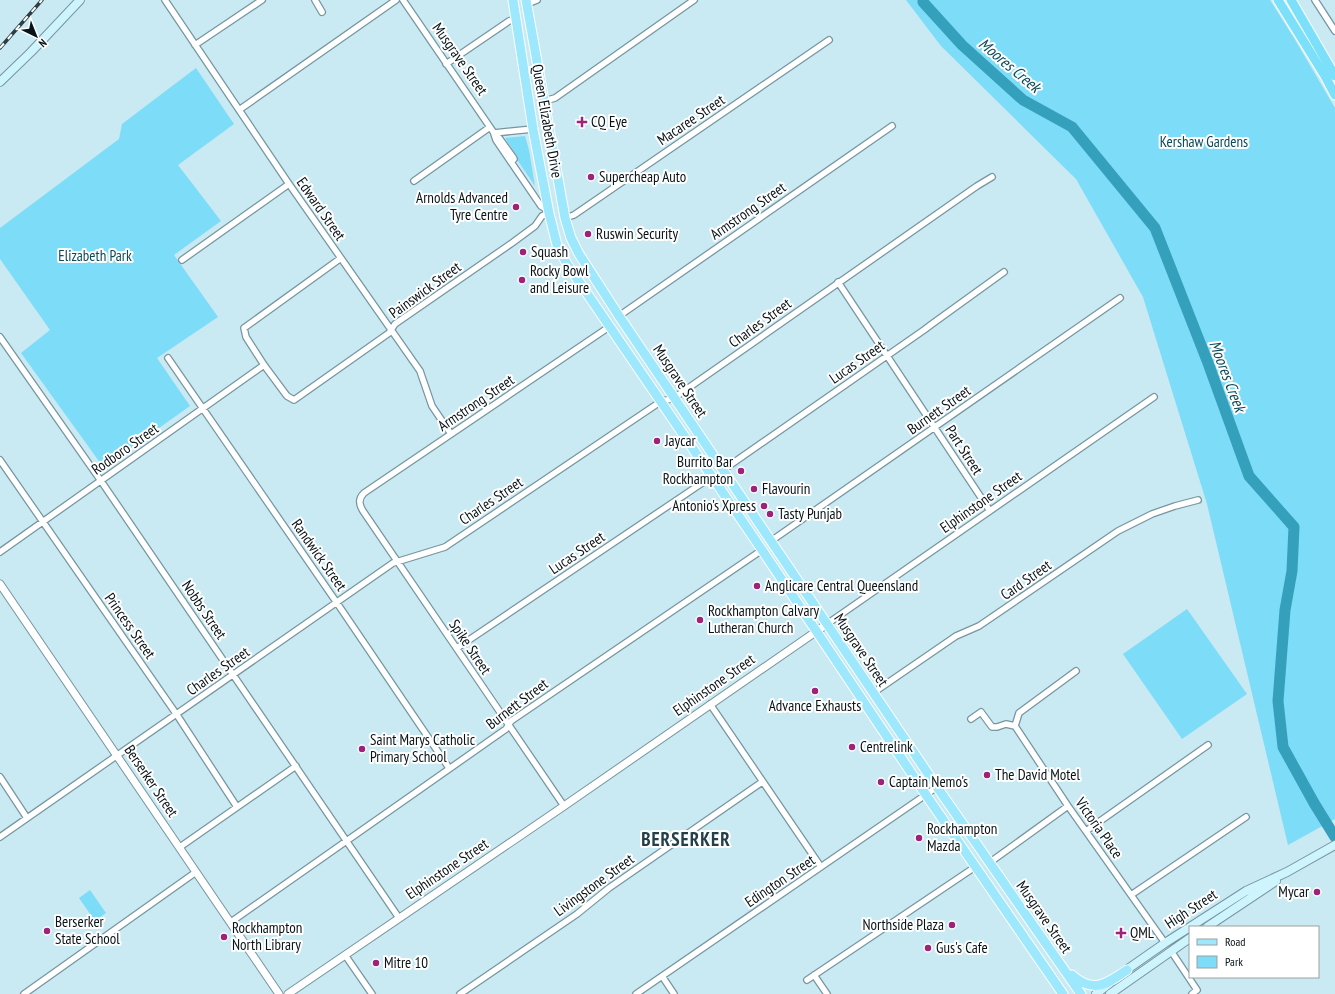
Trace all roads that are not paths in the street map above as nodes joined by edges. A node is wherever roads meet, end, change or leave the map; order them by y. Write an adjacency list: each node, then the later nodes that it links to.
1 (80, 0): 21 (main road)
2 (165, 0): 18 (street, Edward Street)
3 (262, 0): 18 (street)
4 (315, 0): 14 (street)
5 (396, 0): 24 (street)
6 (403, 0): 19 (street, Musgrave Street)
7 (513, 0): 15 (main road, Queen Elizabeth Drive)
8 (537, 0): 13 (street)
9 (694, 0): 23 (street)
10 (1278, 0): 22 (highway)
11 (1291, 0): 20 (highway)
12 (1315, 0): 16 (street)
13 (527, 2): 23 (main road, Queen Elizabeth Drive)
14 (322, 12)
15 (516, 19): 19 (street); 27 (main road, Queen Elizabeth Drive)
16 (1335, 32)
17 (829, 40): 33 (street, Macaree Street)
18 (195, 45): 24 (street, Edward Street)
19 (446, 64): 26 (street, Musgrave Street)
20 (1335, 76)
21 (0, 82)
22 (1335, 95)
23 (544, 101): 33 (main road, Queen Elizabeth Drive)
24 (239, 110): 31 (street, Edward Street)
25 (892, 126): 41 (street, Armstrong Street)
26 (490, 127): 28 (street, Musgrave Street); 30 (street)
27 (533, 129): 28 (street); 32 (main road, Queen Elizabeth Drive)
28 (494, 133): 32 (street, Musgrave Street)
29 (992, 177): 39 (street, Charles Street)
30 (414, 181)
31 (289, 184): 36 (street, Edward Street); 37 (street)
32 (548, 212): 35 (main road, Queen Elizabeth Drive); 43 (street, Painswick Street)
33 (565, 218): 34 (main road, Queen Elizabeth Drive)
34 (571, 238): 41 (main road, Musgrave Street)
35 (557, 245): 42 (main road, Musgrave Street)
36 (341, 258): 43 (street, Edward Street); 47 (street)
37 (182, 260)
38 (1004, 272): 45 (street, Lucas Street)
39 (838, 282): 45 (street, Part Street); 49 (street, Charles Street)
40 (1120, 298): 52 (street, Burnett Street)
41 (619, 316): 49 (main road, Musgrave Street)
42 (609, 327): 50 (main road, Musgrave Street); 53 (street, Armstrong Street)
43 (391, 329): 47 (street, Painswick Street); 53 (street, Edward Street)
44 (0, 337): 57 (street, Nobbs Street)
45 (887, 356): 52 (street, Part Street); 55 (street, Lucas Street)
46 (168, 358): 51 (street, Randwick Street)
47 (264, 365): 51 (street, Rodboro Street)
48 (1154, 397): 60 (street, Elphinstone Street)
49 (674, 398): 50 (street, Charles Street); 55 (main road, Musgrave Street)
50 (660, 402): 56 (main road, Musgrave Street); 65 (street, Charles Street)
51 (203, 409): 57 (street, Rodboro Street); 67 (street, Randwick Street)
52 (935, 428): 60 (street, Part Street); 62 (street, Burnett Street)
53 (451, 434): 58 (street, Armstrong Street)
54 (0, 460): 61 (street, Princess Street)
55 (723, 470): 62 (main road, Musgrave Street)
56 (711, 476): 63 (main road, Musgrave Street); 70 (street, Lucas Street)
57 (101, 481): 61 (street, Rodboro Street); 72 (street, Nobbs Street)
58 (360, 500): 65 (street, Spike Street)
59 (1198, 500): 73 (street, Card Street)
60 (990, 511): 68 (street, Elphinstone Street)
61 (43, 521): 64 (street, Rodboro Street); 75 (street, Princess Street)
62 (771, 541): 68 (main road, Musgrave Street)
63 (762, 550): 69 (main road, Musgrave Street); 77 (street, Burnett Street)
64 (0, 552)
65 (399, 562): 67 (street, Charles Street); 70 (street, Spike Street)
66 (0, 584): 80 (street, Berserker Street)
67 (337, 602): 72 (street, Charles Street); 82 (street, Randwick Street)
68 (827, 624): 69 (street, Elphinstone Street); 73 (main road, Musgrave Street)
69 (815, 632): 74 (street, Elphinstone Street); 86 (main road, Musgrave Street)
70 (457, 648): 77 (street, Spike Street)
71 (1076, 671): 78 (street)
72 (234, 675): 75 (street, Charles Street); 81 (street, Nobbs Street)
73 (873, 693): 85 (main road, Musgrave Street)
74 (710, 704): 84 (street); 87 (street, Elphinstone Street)
75 (177, 715): 80 (street, Charles Street); 89 (street, Princess Street)
76 (971, 719): 78 (street)
77 (508, 725): 82 (street, Burnett Street); 87 (street, Spike Street)
78 (1015, 726): 88 (street, Victoria Place)
79 (1208, 744): 92 (street)
80 (118, 756): 91 (street, Charles Street); 96 (street, Berserker Street)
81 (296, 766): 89 (street); 94 (street, Nobbs Street)
82 (449, 768): 94 (street, Burnett Street)
83 (0, 777): 91 (street)
84 (762, 782): 98 (street); 123 (street, Livingstone Street)
85 (937, 787): 86 (street, Edington Street); 97 (main road, Musgrave Street)
86 (926, 795): 98 (street, Edington Street); 99 (main road, Musgrave Street)
87 (564, 806): 105 (street, Elphinstone Street)
88 (1068, 806): 92 (street, Victoria Place); 97 (street)
89 (237, 807): 96 (street)
90 (1246, 817): 102 (street)
91 (28, 818): 93 (street, Charles Street)
92 (1086, 831): 102 (street, Victoria Place)
93 (0, 837)
94 (346, 840): 105 (street, Nobbs Street); 106 (street, Burnett Street)
95 (1335, 844): 100 (main road, High Street)
96 (180, 847): 101 (street, Berserker Street)
97 (989, 863): 114 (main road, Musgrave Street)
98 (821, 867): 117 (street, Edington Street)
99 (975, 867): 116 (street); 127 (main road, Musgrave Street)
100 (1290, 870): 103 (main road, High Street); 104 (main road, High Street)
101 (196, 872): 106 (street, Berserker Street); 119 (street)
102 (1131, 895): 111 (street, Victoria Place)
103 (1232, 899): 104 (street); 107 (main road, High Street)
104 (1238, 907): 108 (main road, High Street)
105 (399, 918): 113 (street, Elphinstone Street)
106 (231, 922): 120 (street, Berserker Street)
107 (1191, 926)
108 (1209, 926)
109 (1189, 927): 111 (main road, High Street)
110 (1189, 939): 112 (main road, High Street)
111 (1165, 943): 115 (main road, High Street)
112 (1171, 951): 130 (main road, High Street); 131 (street)
113 (345, 955): 121 (street, Elphinstone Street); 122 (street)
114 (1053, 955): 115 (main road); 128 (main road, Musgrave Street)
115 (1127, 970): 129 (main road, High Street)
116 (814, 975): 118 (street); 126 (street)
117 (662, 976): 124 (street, Edington Street); 125 (street)
118 (807, 980)
119 (24, 994)
120 (280, 994)
121 (288, 994)
122 (372, 994)
123 (460, 994)
124 (636, 994)
125 (674, 994)
126 (827, 994)
127 (1063, 994)
128 (1081, 994)
129 (1096, 994)
130 (1110, 994)
131 (1192, 994)

